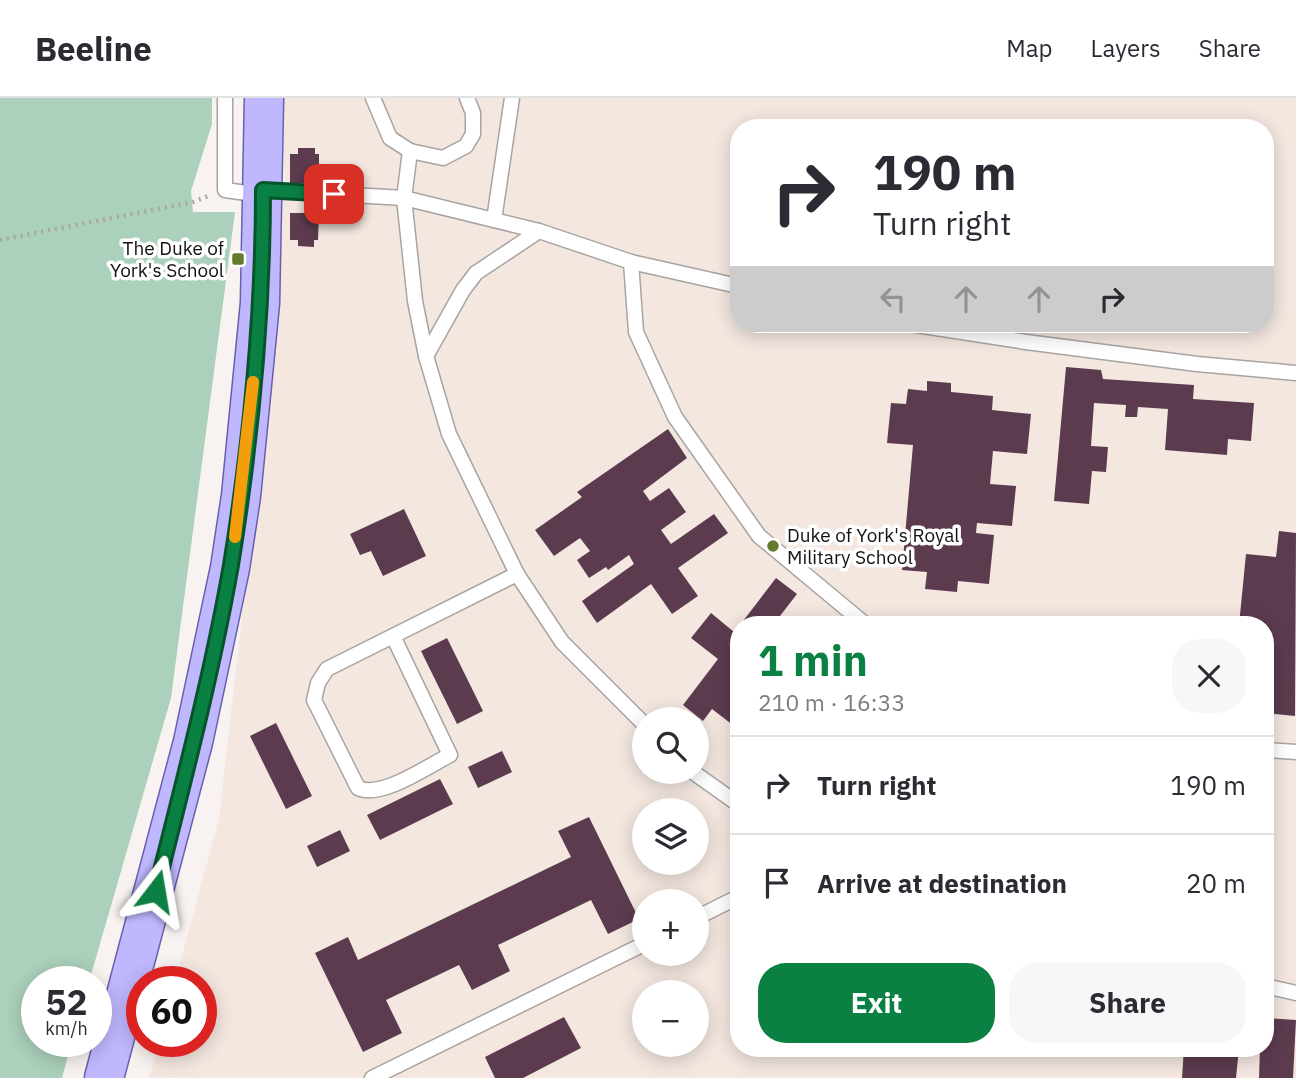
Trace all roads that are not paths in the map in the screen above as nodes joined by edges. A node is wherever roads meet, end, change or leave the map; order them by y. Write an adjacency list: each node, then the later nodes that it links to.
1 (225, 98): 7 (lane)
2 (264, 98): 7 (main road)
3 (373, 98): 6 (lane)
4 (467, 98): 6 (lane)
5 (512, 98): 9 (lane)
6 (410, 151): 8 (lane)
7 (263, 192): 8 (lane); 29 (main road)
8 (404, 198): 9 (lane); 14 (lane)
9 (494, 220): 10 (lane)
10 (539, 232): 11 (lane); 14 (lane)
11 (631, 262): 12 (lane); 17 (lane)
12 (730, 284)
13 (968, 333): 15 (lane)
14 (426, 356): 16 (lane)
15 (1296, 373)
16 (517, 574): 18 (lane); 19 (lane)
17 (855, 616)
18 (393, 636): 18 (lane)
19 (632, 712)
20 (1274, 751): 21 (lane)
21 (1296, 752)
22 (709, 783): 23 (lane)
23 (730, 798)
24 (730, 901): 25 (lane)
25 (709, 912)
26 (632, 950): 30 (lane)
27 (1274, 988): 28 (lane)
28 (1296, 993)
29 (104, 1078)
30 (372, 1078)

